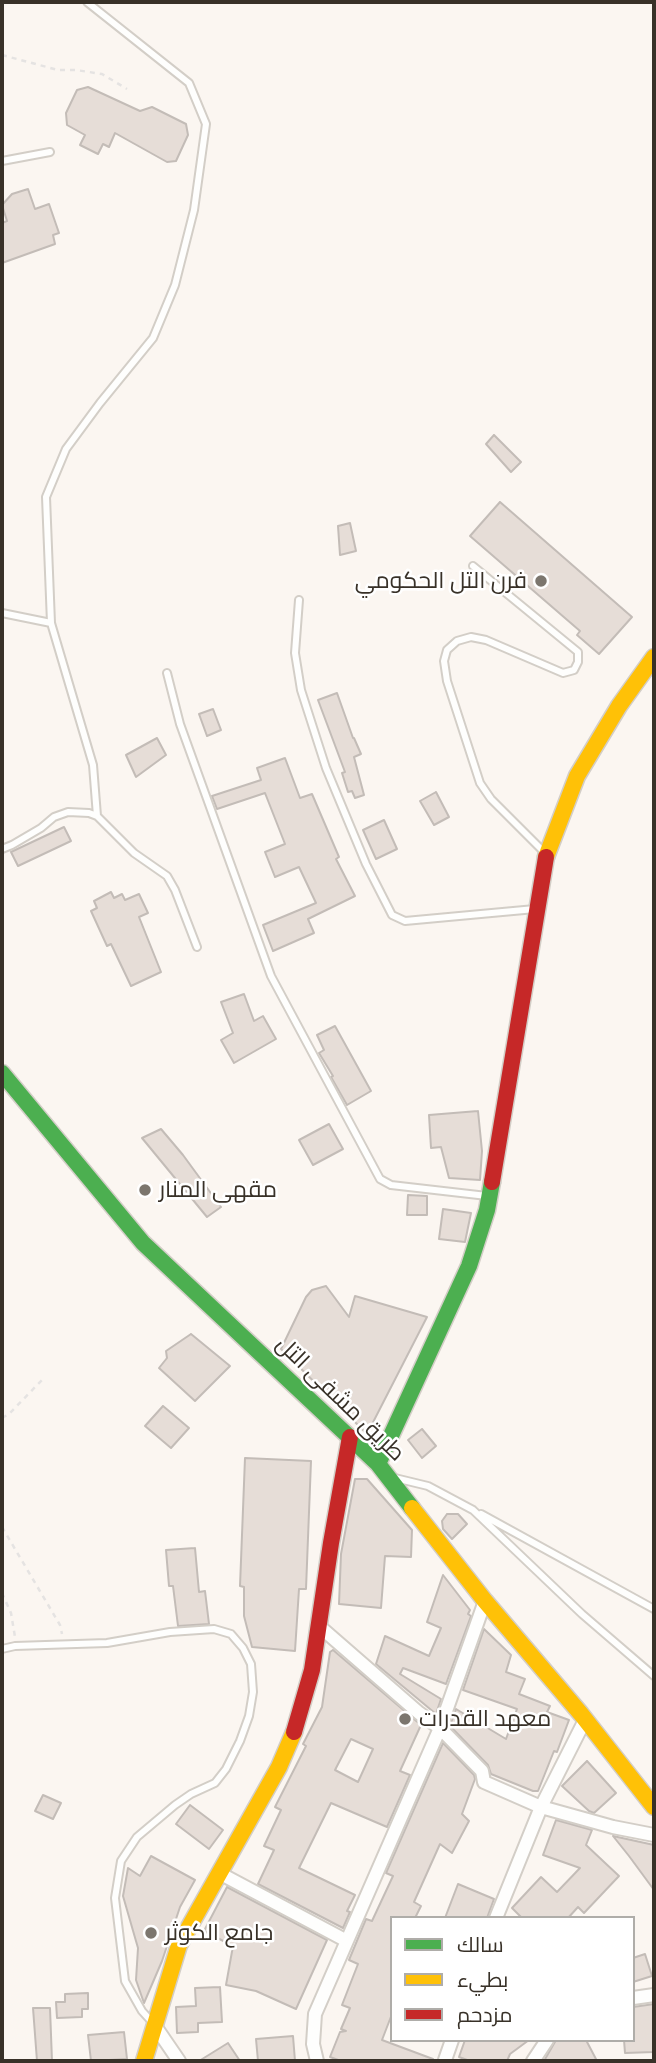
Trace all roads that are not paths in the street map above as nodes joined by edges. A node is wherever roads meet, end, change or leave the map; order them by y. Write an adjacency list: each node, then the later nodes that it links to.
1 (87, 2): 7 (lane)
2 (50, 152): 3 (lane)
3 (2, 161)
4 (473, 566): 12 (lane)
5 (299, 600): 13 (lane)
6 (2, 613): 7 (lane)
7 (51, 623): 10 (lane)
8 (654, 657): 12 (street)
9 (167, 673): 16 (lane)
10 (97, 816): 11 (lane); 14 (lane)
11 (2, 849)
12 (546, 855): 13 (street)
13 (537, 909): 16 (street)
14 (197, 947)
15 (2, 1073): 17 (street, طريق مشفى التل)
16 (489, 1197): 18 (street)
17 (350, 1437): 18 (street, طريق مشفى التل); 22 (street)
18 (383, 1470): 19 (lane); 20 (street, طريق مشفى التل)
19 (473, 1510): 21 (lane); 24 (lane)
20 (485, 1601): 25 (street, طريق مشفى التل); 26 (street)
21 (654, 1609)
22 (319, 1626): 26 (street); 30 (street)
23 (2, 1648): 35 (lane)
24 (654, 1676)
25 (585, 1720): 27 (street); 28 (street, طريق مشفى التل)
26 (440, 1728): 27 (street); 32 (street)
27 (541, 1807): 29 (street); 31 (street)
28 (654, 1807)
29 (654, 1835)
30 (220, 1874): 32 (street); 35 (street)
31 (497, 1916)
32 (347, 1941): 41 (street)
33 (654, 1995): 34 (street)
34 (635, 1998)
35 (155, 2026): 38 (street); 39 (street); 40 (street)
36 (451, 2042): 42 (street)
37 (546, 2042): 43 (street)
38 (144, 2061)
39 (167, 2061)
40 (179, 2061)
41 (317, 2061)
42 (446, 2061)
43 (533, 2061)

